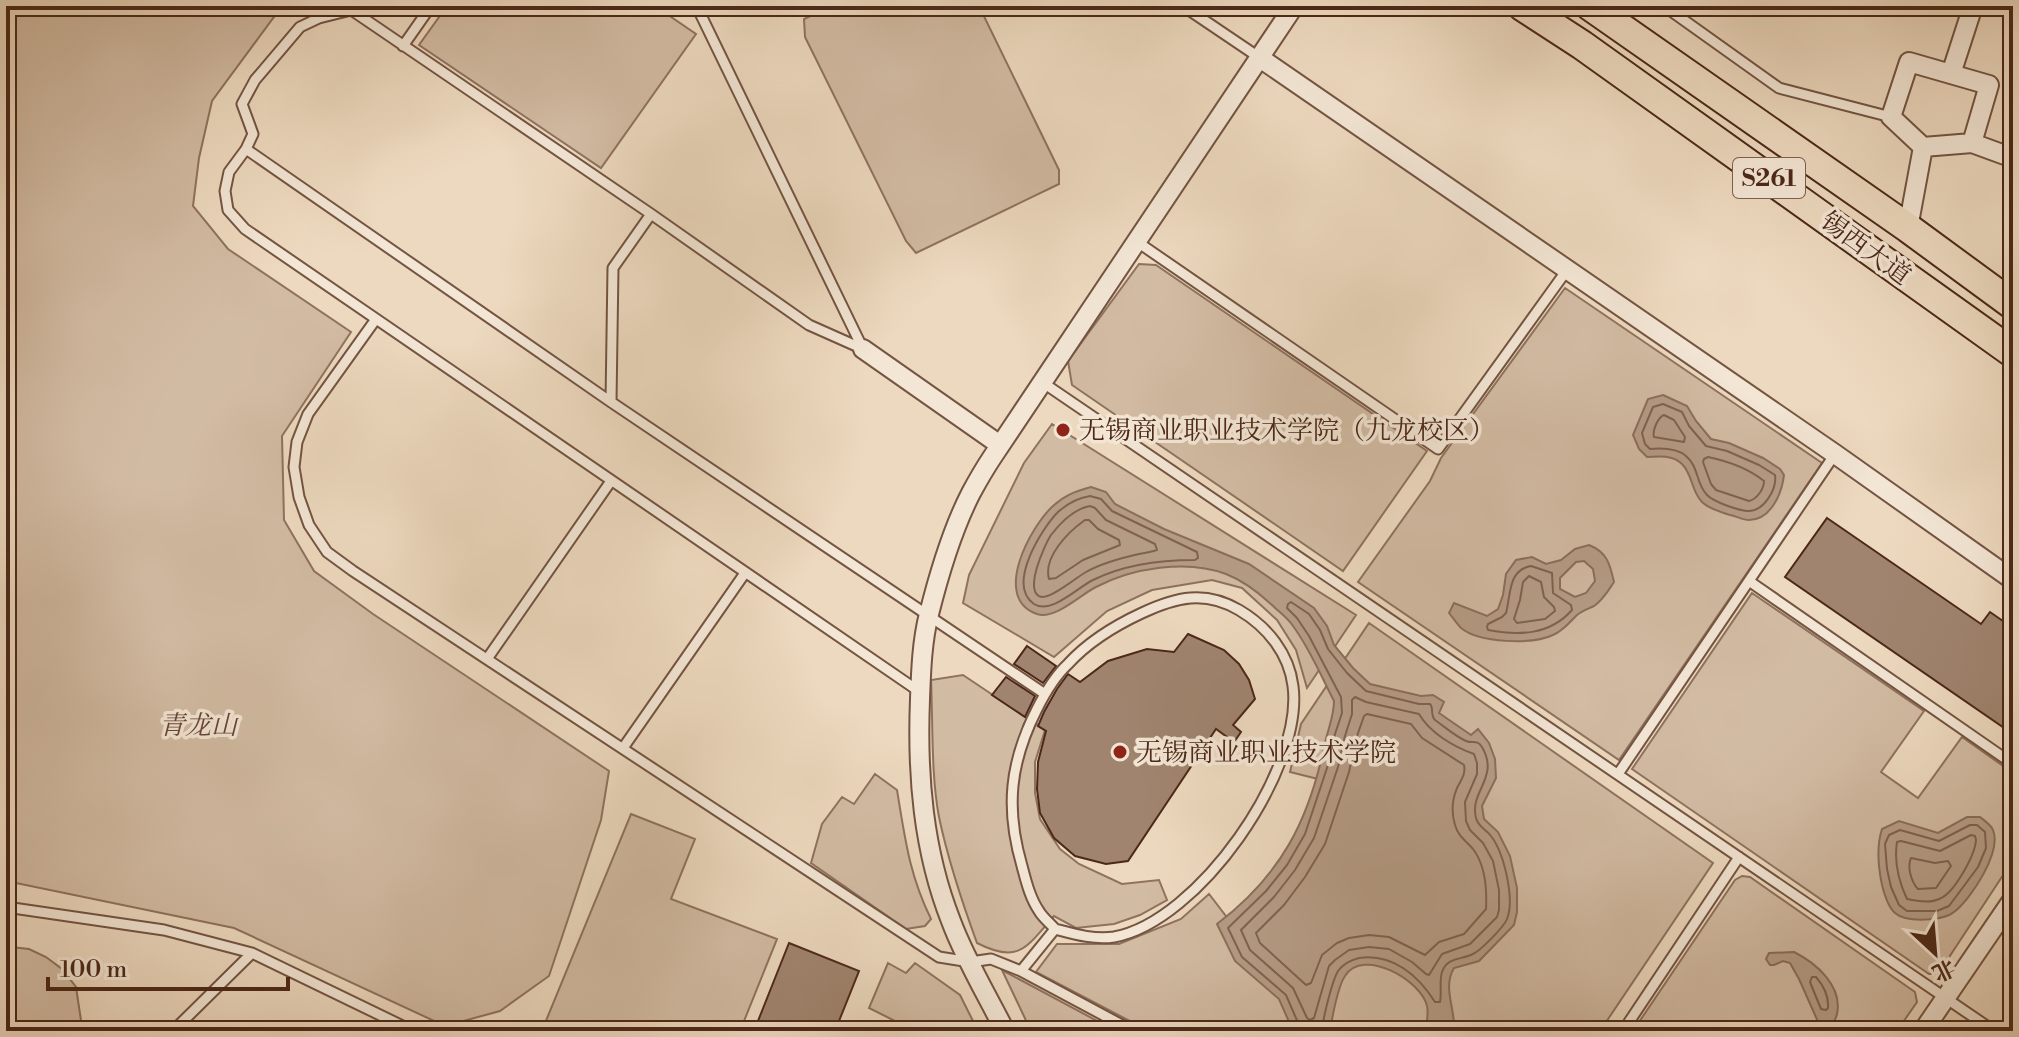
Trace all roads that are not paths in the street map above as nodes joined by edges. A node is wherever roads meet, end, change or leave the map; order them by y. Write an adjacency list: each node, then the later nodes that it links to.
1 (431, 6): 10 (lane)
2 (1183, 6): 11 (lane)
3 (1294, 6): 11 (street)
4 (1522, 6): 25 (main road, 锡西大道 / S261)
5 (1590, 6): 19 (main road, 锡西大道 / S261)
6 (1664, 6): 13 (lane)
7 (1973, 6): 12 (street)
8 (348, 8): 10 (lane); 16 (lane)
9 (697, 8): 24 (lane)
10 (403, 46): 18 (lane)
11 (1260, 58): 20 (street); 21 (street)
12 (1951, 74): 13 (street); 14 (street)
13 (1891, 117): 15 (street)
14 (1972, 143): 15 (street); 17 (street)
15 (1923, 147): 19 (street)
16 (246, 149): 23 (lane); 27 (lane)
17 (2013, 158)
18 (651, 214): 24 (lane); 27 (lane)
19 (1908, 228): 22 (main road, 锡西大道 / S261)
20 (1136, 241): 21 (lane); 26 (street)
21 (1567, 270): 29 (street)
22 (2013, 305)
23 (376, 319): 30 (lane); 35 (lane)
24 (863, 349): 28 (street)
25 (2013, 353)
26 (1042, 382): 28 (street); 40 (lane)
27 (611, 402): 34 (lane)
28 (1000, 445): 34 (street)
29 (1835, 454): 32 (street); 33 (lane)
30 (611, 481): 31 (lane); 35 (lane)
31 (745, 573): 36 (lane); 38 (lane)
32 (2013, 580)
33 (1749, 581): 39 (lane); 40 (lane)
34 (928, 617): 36 (street); 37 (lane)
35 (487, 659): 38 (lane)
36 (920, 692): 46 (street)
37 (1045, 694): 44 (lane); 44 (lane)
38 (623, 748): 46 (lane)
39 (2013, 764)
40 (1618, 774): 41 (lane)
41 (1739, 857): 48 (lane); 53 (lane)
42 (6, 907): 45 (lane)
43 (2010, 909): 48 (street)
44 (1055, 929): 47 (lane)
45 (252, 953): 49 (lane); 50 (lane)
46 (970, 962): 47 (lane); 51 (street)
47 (1021, 971): 52 (lane)
48 (1945, 999): 54 (street); 55 (lane)
49 (173, 1031)
50 (413, 1031)
51 (1005, 1031)
52 (1133, 1031)
53 (1623, 1031)
54 (1923, 1031)
55 (1994, 1031)

